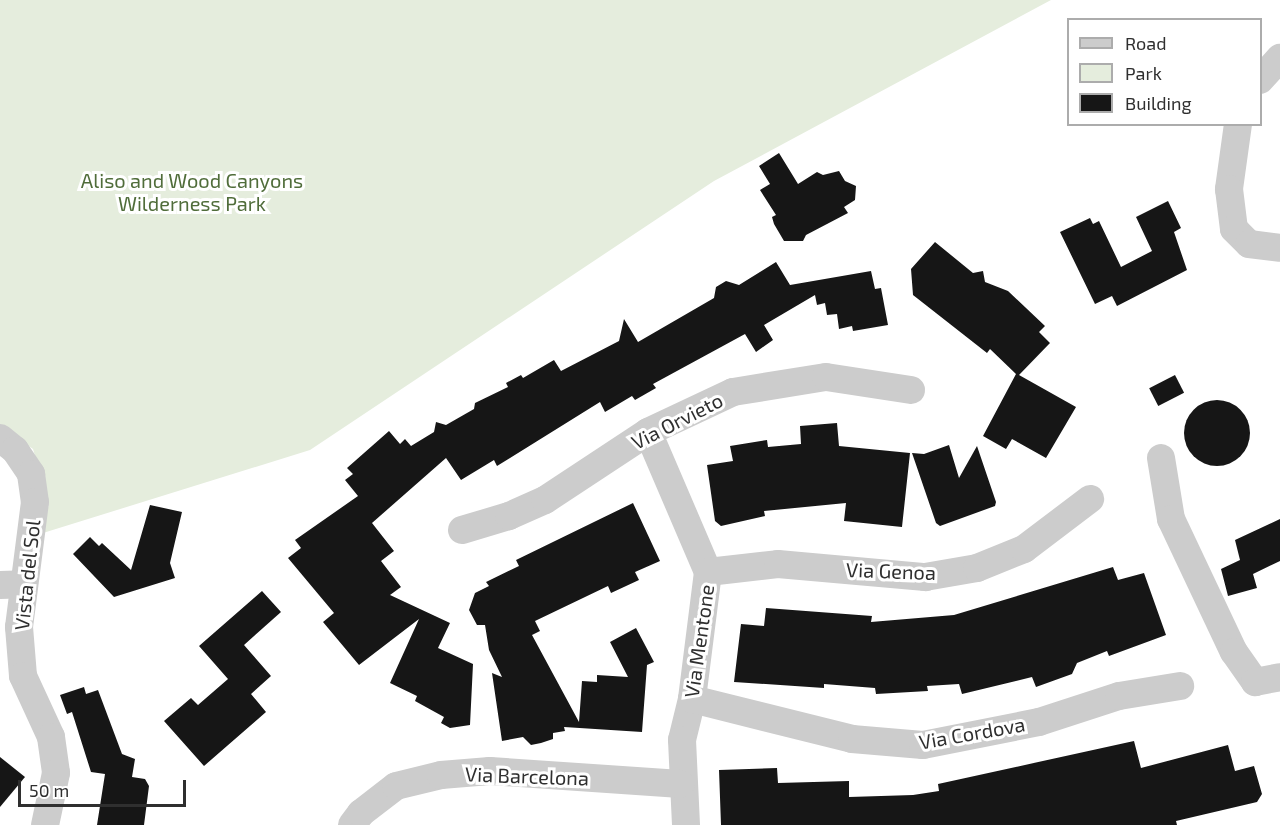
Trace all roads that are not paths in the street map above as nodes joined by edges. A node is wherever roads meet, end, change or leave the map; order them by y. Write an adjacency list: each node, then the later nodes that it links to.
1 (1280, 58): 2 (street)
2 (1262, 78)
3 (1239, 126): 4 (street)
4 (1280, 248)
5 (911, 390): 6 (street, Via Orvieto)
6 (648, 432): 10 (street, Via Orvieto); 11 (street, Via Mentone)
7 (0, 438): 12 (street, Vista del Sol)
8 (1161, 458): 13 (street)
9 (1090, 499): 11 (street, Via Genoa)
10 (462, 530)
11 (708, 573): 15 (street, Via Mentone)
12 (12, 584): 17 (street, Vista del Sol)
13 (1267, 680)
14 (1180, 686): 15 (street, Via Cordova)
15 (692, 699): 16 (street, Via Mentone)
16 (681, 784): 18 (street, Via Barcelona); 19 (street, Via Mentone)
17 (45, 825)
18 (352, 825)
19 (686, 825)

